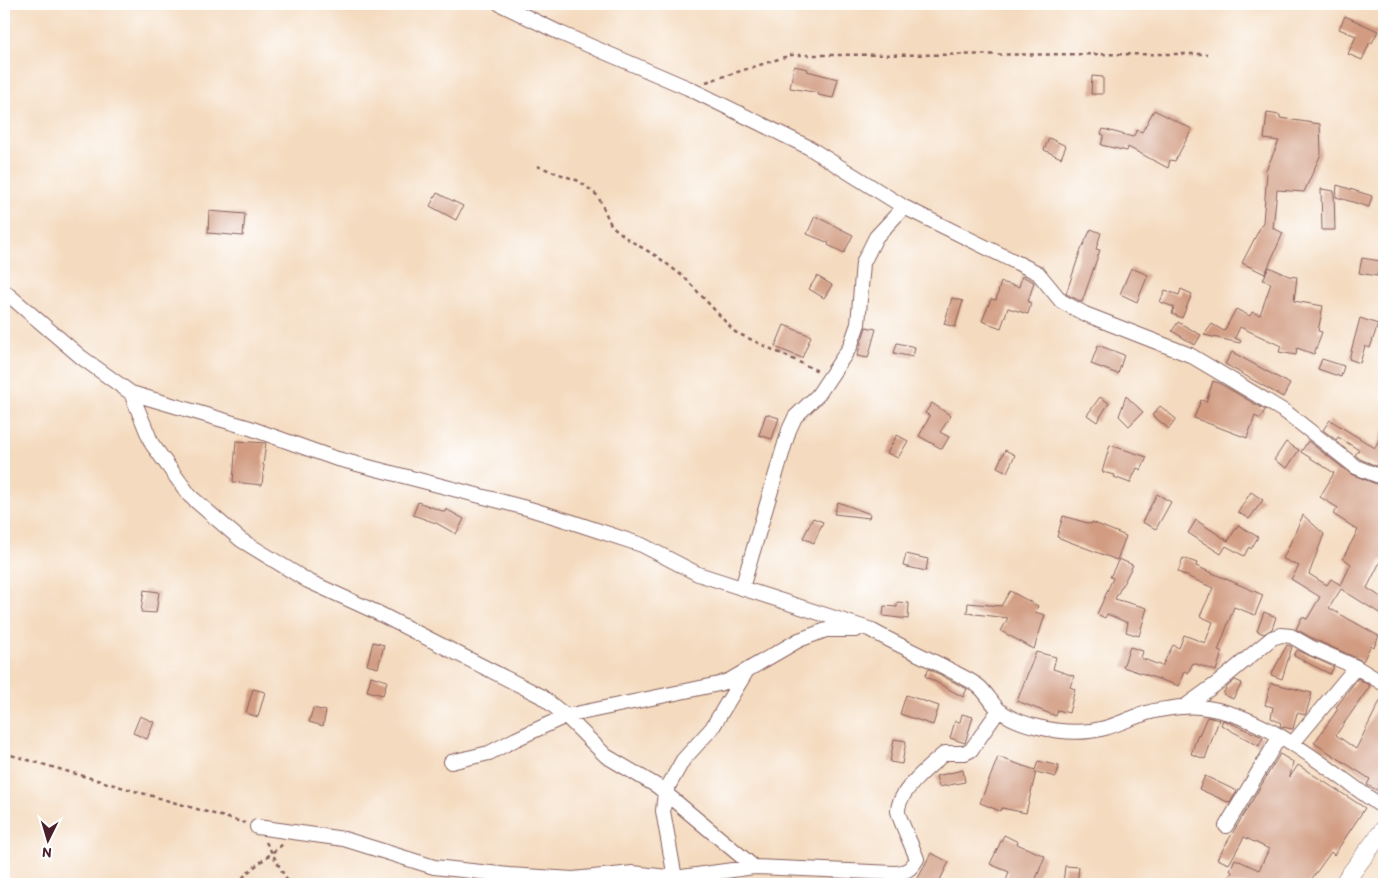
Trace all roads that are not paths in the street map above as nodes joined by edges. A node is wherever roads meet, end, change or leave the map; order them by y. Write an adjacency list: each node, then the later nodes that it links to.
1 (500, 4): 2 (street)
2 (904, 207): 5 (street); 6 (street)
3 (4, 292): 4 (street)
4 (131, 393): 6 (street); 13 (street)
5 (1384, 478)
6 (742, 588): 7 (street)
7 (869, 630): 9 (street); 12 (street)
8 (1356, 667): 10 (street); 11 (street); 15 (street)
9 (748, 670): 13 (street); 17 (street)
10 (1384, 684)
11 (1183, 708): 12 (street); 14 (street)
12 (999, 710): 22 (street)
13 (566, 716): 16 (street); 17 (street)
14 (1280, 736): 15 (street); 19 (street)
15 (1293, 744): 18 (street)
16 (450, 762)
17 (665, 792): 22 (street); 23 (street)
18 (1384, 808)
19 (1226, 826)
20 (257, 827): 23 (street)
21 (1384, 829): 24 (main road)
22 (754, 867): 23 (street)
23 (675, 878)
24 (1344, 884)

